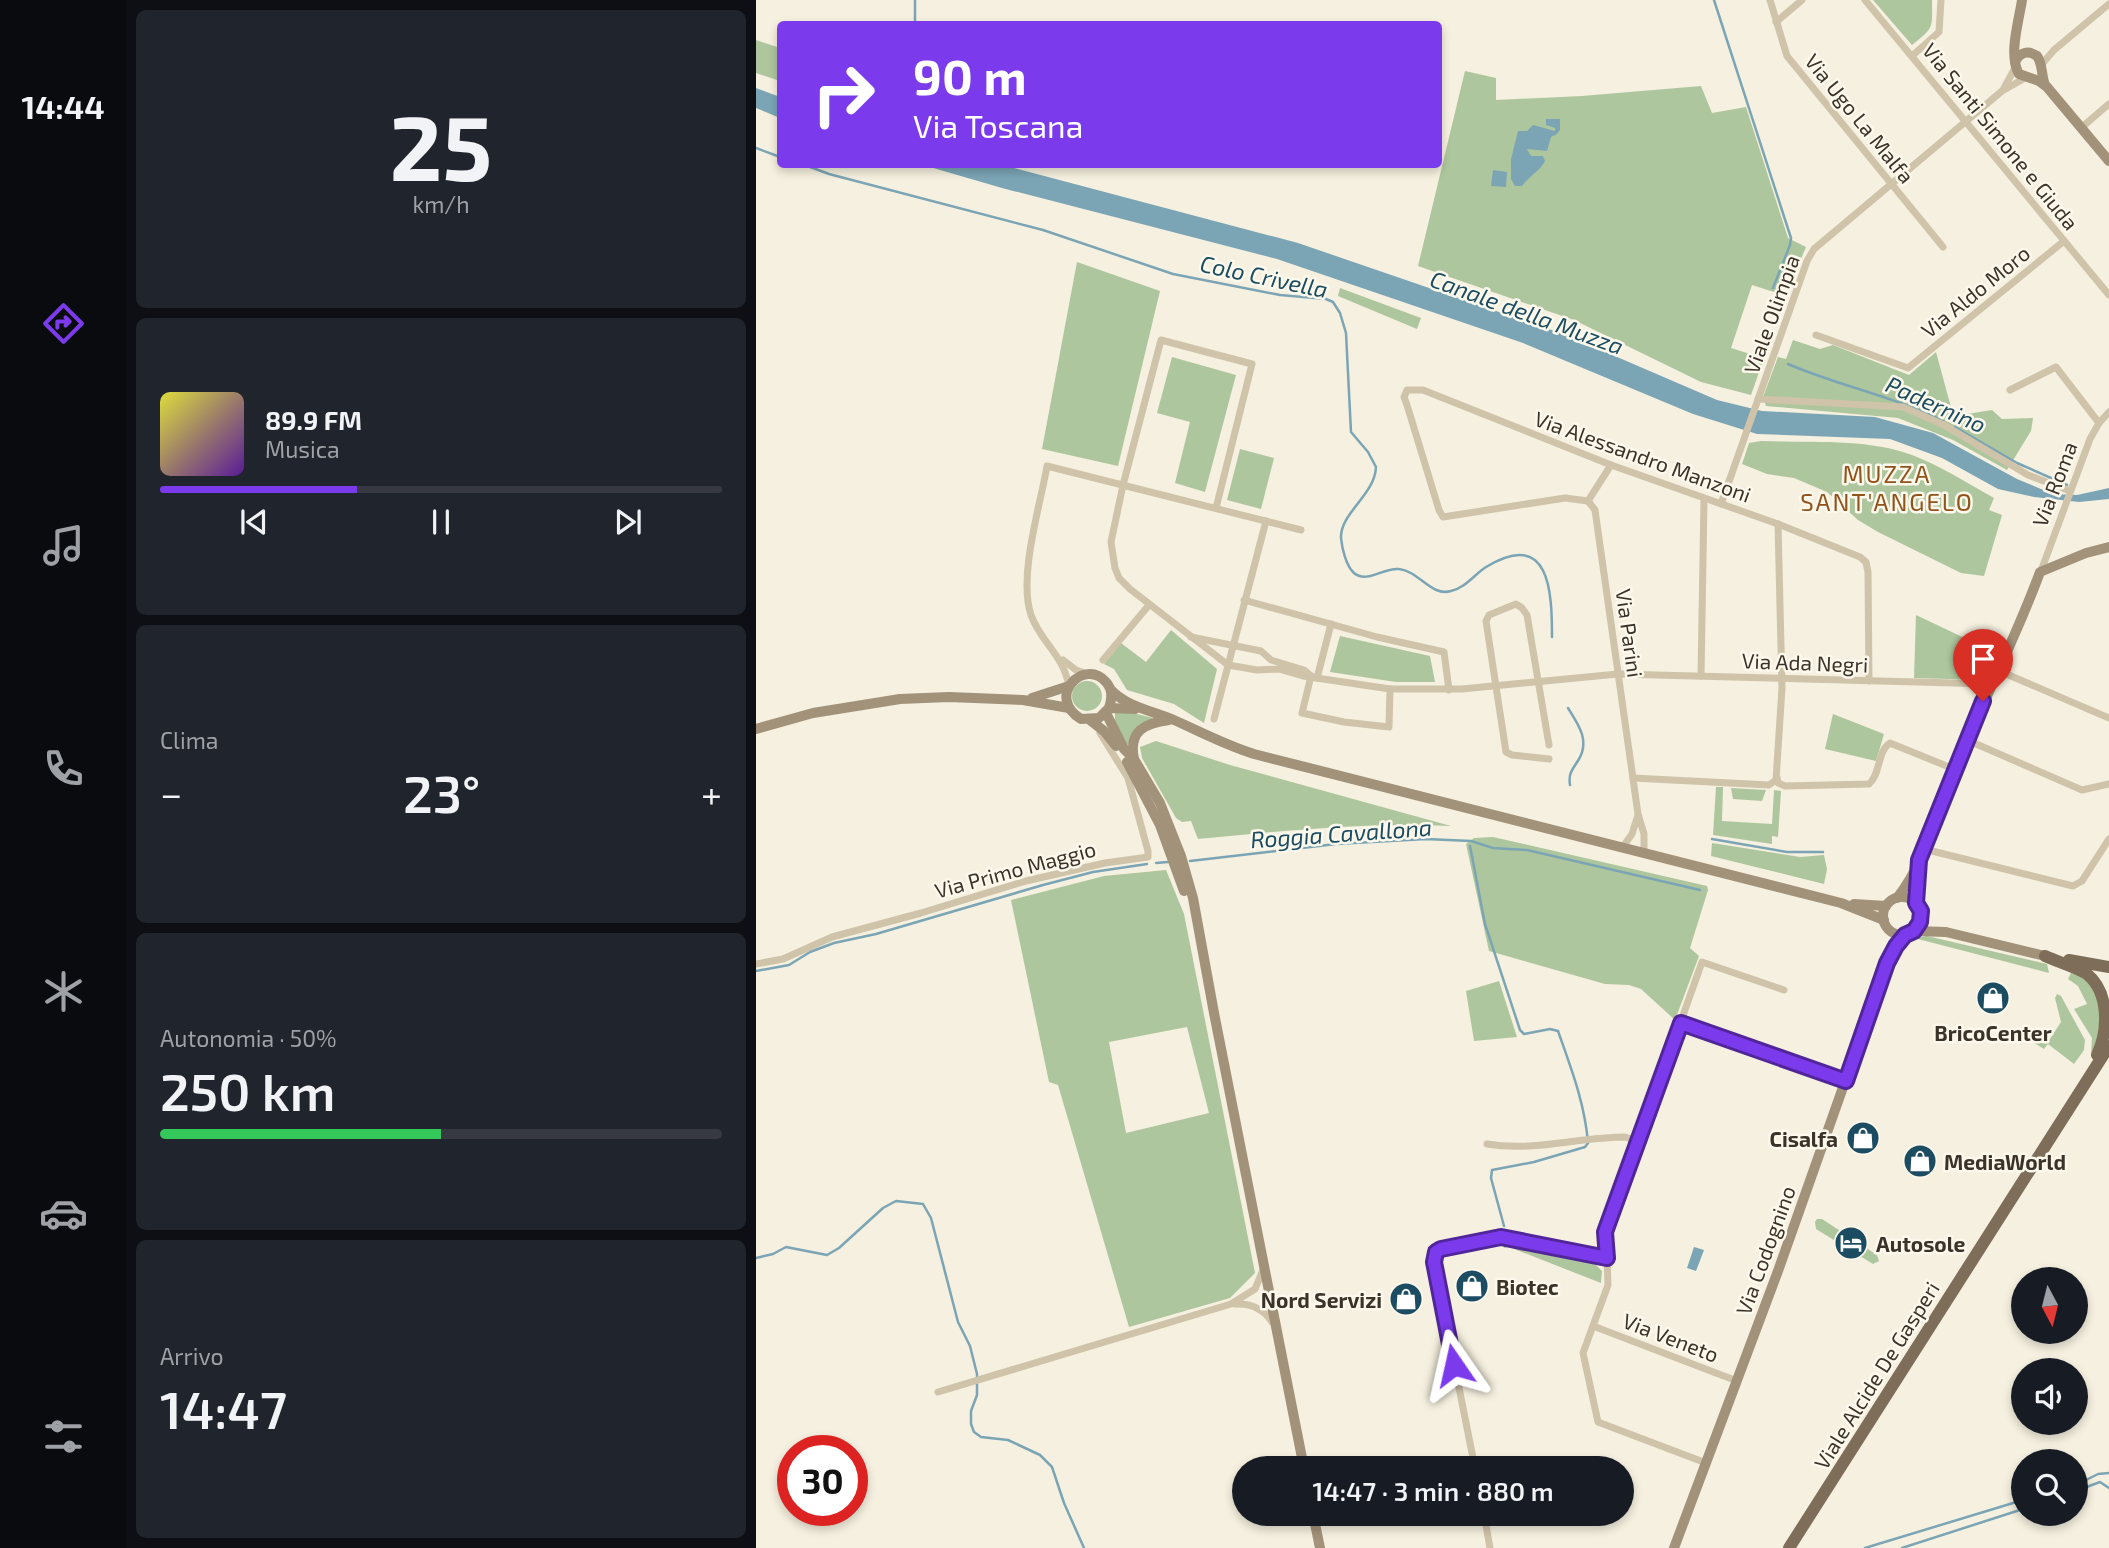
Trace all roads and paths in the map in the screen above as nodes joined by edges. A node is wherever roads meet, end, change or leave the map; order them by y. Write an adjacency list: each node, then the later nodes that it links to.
1 (1770, 0): 7 (street, Via Ugo La Malfa)
2 (1802, 0): 7 (street)
3 (1865, 0): 11 (street, Via Santi Simone e Giuda)
4 (1941, 0): 11 (street)
5 (2022, 0): 8 (street)
6 (2109, 4): 9 (street)
7 (1776, 22): 21 (street, Via Ugo La Malfa)
8 (2018, 27): 10 (street); 12 (street)
9 (2054, 50): 10 (street); 13 (street)
10 (2031, 52): 12 (street); 13 (street)
11 (1912, 56): 18 (street, Via Santi Simone e Giuda)
12 (2015, 65): 14 (street); 16 (street, Viale Olimpia)
13 (2041, 68): 14 (street); 15 (street)
14 (2028, 78): 15 (street); 16 (street, Viale Olimpia)
15 (2047, 88): 19 (street)
16 (2002, 91): 18 (street, Viale Olimpia)
17 (2109, 104): 19 (street)
18 (1966, 121): 21 (street, Viale Olimpia); 22 (street, Via Santi Simone e Giuda)
19 (2081, 128): 20 (street)
20 (2109, 160)
21 (1891, 183): 23 (street, Via Ugo La Malfa); 27 (street, Viale Olimpia)
22 (2064, 241): 24 (street, Via Santi Simone e Giuda); 25 (street, Via Aldo Moro)
23 (1943, 247)
24 (2109, 295)
25 (1816, 335)
26 (2010, 390): 29 (street)
27 (1757, 401): 32 (street); 35 (street, Viale Olimpia)
28 (2109, 412): 29 (street, Via Roma)
29 (2099, 422): 32 (street, Via Roma)
30 (1611, 464): 33 (street, Via Alessandro Manzoni); 34 (street); 34 (street, Via Alessandro Manzoni)
31 (1123, 485): 36 (street); 36 (street); 43 (street); 47 (street)
32 (2070, 491): 41 (street, Via Roma)
33 (1704, 499): 35 (street, Via Alessandro Manzoni); 53 (street)
34 (1588, 501): 52 (street, Via Parini)
35 (1721, 504): 38 (street, Via Alessandro Manzoni)
36 (1216, 509): 37 (street)
37 (1266, 521): 39 (street); 42 (street)
38 (1779, 524): 55 (street); 57 (street, Via Alessandro Manzoni)
39 (1301, 530)
40 (2109, 547): 41 (street)
41 (2040, 572): 50 (street)
42 (1244, 600): 44 (street); 46 (street)
43 (1149, 605): 45 (street); 48 (street)
44 (1331, 624): 54 (street); 63 (street)
45 (1189, 637): 46 (street); 49 (street)
46 (1233, 645): 49 (street); 54 (street)
47 (1057, 655): 51 (street); 59 (street)
48 (1103, 660)
49 (1228, 665): 54 (street); 70 (street)
50 (1997, 670): 58 (street); 68 (street)
51 (1088, 674): 59 (street); 62 (street)
52 (1618, 674): 53 (street, Via Ada Negri); 56 (street, Via Ada Negri); 79 (street, Via Parini)
53 (1701, 676): 55 (street, Via Ada Negri)
54 (1314, 677): 61 (street, Via Ada Negri); 61 (street)
55 (1782, 679): 57 (street, Via Ada Negri); 78 (street)
56 (1539, 681): 60 (street, Via Ada Negri); 60 (street); 74 (street)
57 (1869, 681): 58 (street, Via Ada Negri)
58 (1991, 684): 73 (street)
59 (1069, 686): 64 (street); 65 (street)
60 (1496, 686): 63 (street, Via Ada Negri); 75 (street)
61 (1390, 689): 63 (street, Via Ada Negri)
62 (1111, 690): 66 (street); 67 (street)
63 (1449, 690)
64 (1023, 700): 65 (street); 72 (street)
65 (1069, 708): 71 (street)
66 (1108, 710): 67 (street); 71 (street); 76 (street)
67 (1145, 710): 69 (street)
68 (2109, 718)
69 (1172, 719): 76 (street); 83 (street)
70 (1214, 719)
71 (1093, 723): 94 (street); 97 (street, Via Primo Maggio)
72 (756, 729)
73 (1967, 740): 77 (street); 80 (street)
74 (1549, 745)
75 (1549, 758)
76 (1133, 759): 94 (street)
77 (1954, 769): 78 (street); 84 (street)
78 (1777, 777): 79 (street)
79 (1633, 778): 81 (street, Via Parini)
80 (2109, 784)
81 (1638, 814): 83 (street); 85 (street, Via Parini)
82 (2109, 839): 84 (street)
83 (1622, 848): 85 (street)
84 (1924, 849): 86 (street)
85 (1644, 853): 88 (street)
86 (1919, 860): 87 (street); 90 (street)
87 (1897, 898): 89 (street); 90 (street)
88 (1841, 903): 89 (street); 91 (street)
89 (1886, 906): 91 (street)
90 (1918, 907): 92 (street); 93 (street)
91 (1886, 924): 93 (street); 96 (street, Via Codognino)
92 (1946, 932): 93 (street); 95 (street)
93 (1910, 933): 96 (street, Via Codognino)
94 (1199, 937): 109 (street)
95 (2045, 956): 98 (main road); 105 (main road)
96 (1887, 963): 104 (street, Via Codognino)
97 (756, 964)
98 (2109, 967)
99 (1784, 990): 100 (street)
100 (1681, 1023): 104 (street); 106 (street)
101 (2109, 1046): 103 (main road, Viale Alcide De Gasperi)
102 (2109, 1061): 103 (main road)
103 (2091, 1074): 105 (main road, Viale Alcide De Gasperi)
104 (1846, 1081): 113 (street, Via Codognino)
105 (2082, 1087): 123 (main road, Viale Alcide De Gasperi)
106 (1637, 1142): 107 (street); 108 (street)
107 (1487, 1144)
108 (1607, 1258): 111 (street); 116 (street)
109 (1264, 1262): 110 (street); 112 (street)
110 (1231, 1304): 112 (street); 114 (street)
111 (1592, 1326): 113 (street, Via Veneto); 117 (street)
112 (1277, 1329): 115 (street)
113 (1737, 1381): 117 (street, Via Codognino)
114 (937, 1392)
115 (1302, 1456)
116 (1473, 1456)
117 (1706, 1463): 122 (street, Via Codognino)
118 (1315, 1526): 120 (street)
119 (1486, 1526): 121 (street)
120 (1320, 1548)
121 (1490, 1548)
122 (1674, 1548)
123 (1789, 1548)

